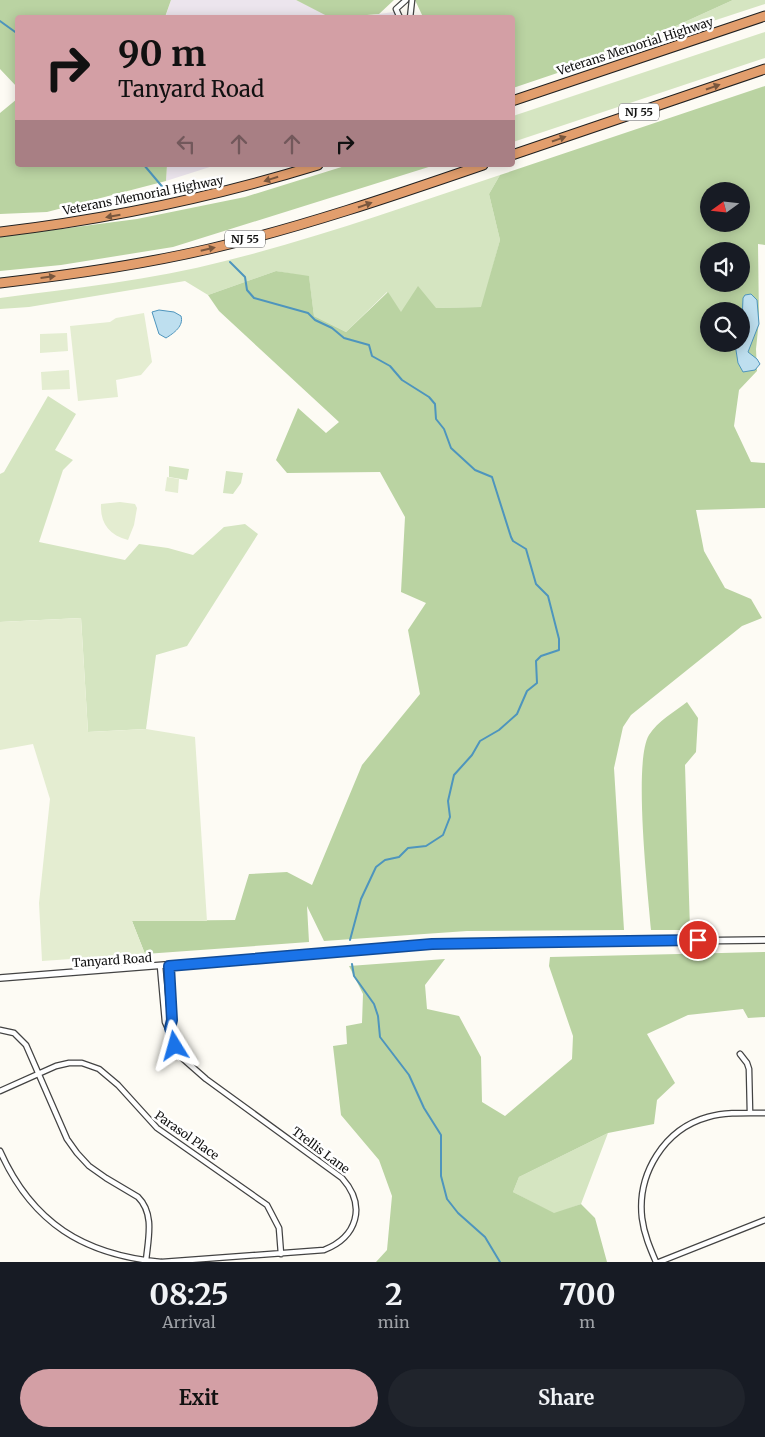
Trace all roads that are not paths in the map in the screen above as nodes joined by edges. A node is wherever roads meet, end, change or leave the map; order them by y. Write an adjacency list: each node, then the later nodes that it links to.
1 (406, 0): 3 (street)
2 (412, 0): 4 (street)
3 (399, 15)
4 (410, 15)
5 (765, 16): 7 (highway, Veterans Memorial Highway)
6 (765, 69): 8 (highway, NJ 55, one-way to 6)
7 (515, 100)
8 (515, 154)
9 (311, 167): 11 (highway, Veterans Memorial Highway, one-way to 11)
10 (477, 167): 12 (highway, NJ 55, one-way to 10)
11 (0, 232)
12 (0, 283)
13 (765, 940): 15 (street, Tanyard Road)
14 (160, 966): 15 (street, Tanyard Road); 16 (street, Tanyard Road); 17 (street, Trellis Lane)
15 (169, 966): 17 (street, Trellis Lane)
16 (0, 978)
17 (170, 1028): 26 (street, Trellis Lane)
18 (0, 1030): 20 (street)
19 (740, 1054): 22 (street)
20 (38, 1074): 21 (street, Parasol Place); 26 (street, Parasol Place); 27 (street)
21 (0, 1091)
22 (750, 1113): 23 (street); 29 (street)
23 (765, 1113)
24 (0, 1151): 27 (street, Trellis Lane)
25 (765, 1220): 29 (street)
26 (280, 1254): 28 (street, Trellis Lane)
27 (146, 1261): 28 (street, Trellis Lane)
28 (162, 1262)
29 (657, 1262)

